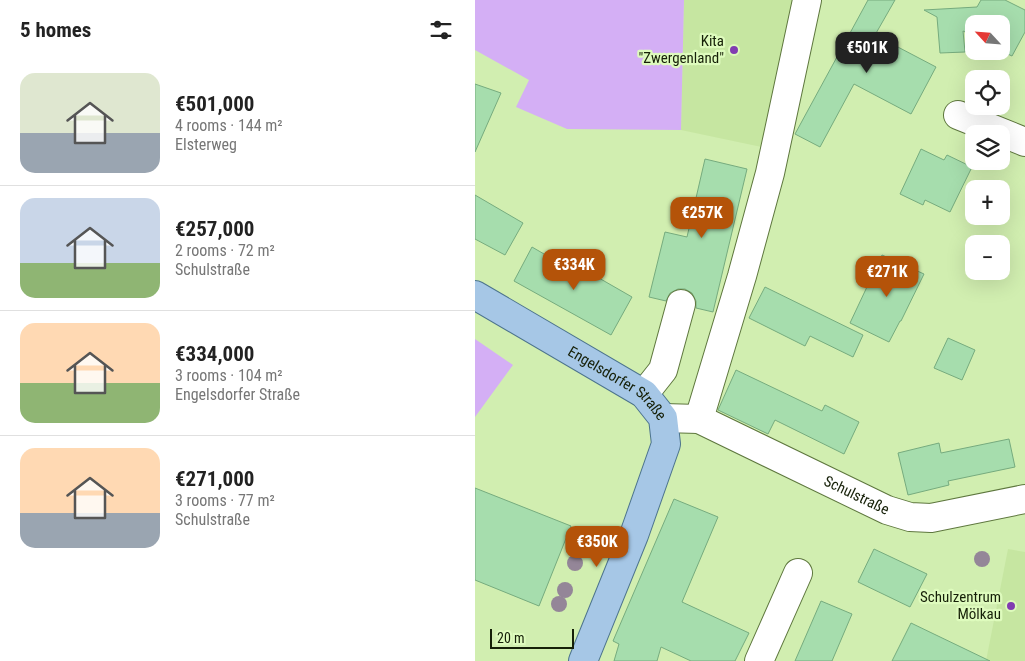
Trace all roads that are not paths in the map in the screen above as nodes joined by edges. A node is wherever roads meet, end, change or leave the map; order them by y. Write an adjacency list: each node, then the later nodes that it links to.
1 (807, 0): 8 (street)
2 (958, 115): 3 (street)
3 (1025, 142)
4 (475, 295): 6 (main road, Engelsdorfer Straße)
5 (681, 304): 6 (street)
6 (643, 394): 7 (main road, Engelsdorfer Straße)
7 (663, 418): 8 (street, Schulstraße); 11 (main road, Engelsdorfer Straße)
8 (699, 419): 9 (street, Schulstraße)
9 (1025, 499)
10 (797, 572): 12 (street)
11 (583, 661)
12 (759, 661)

